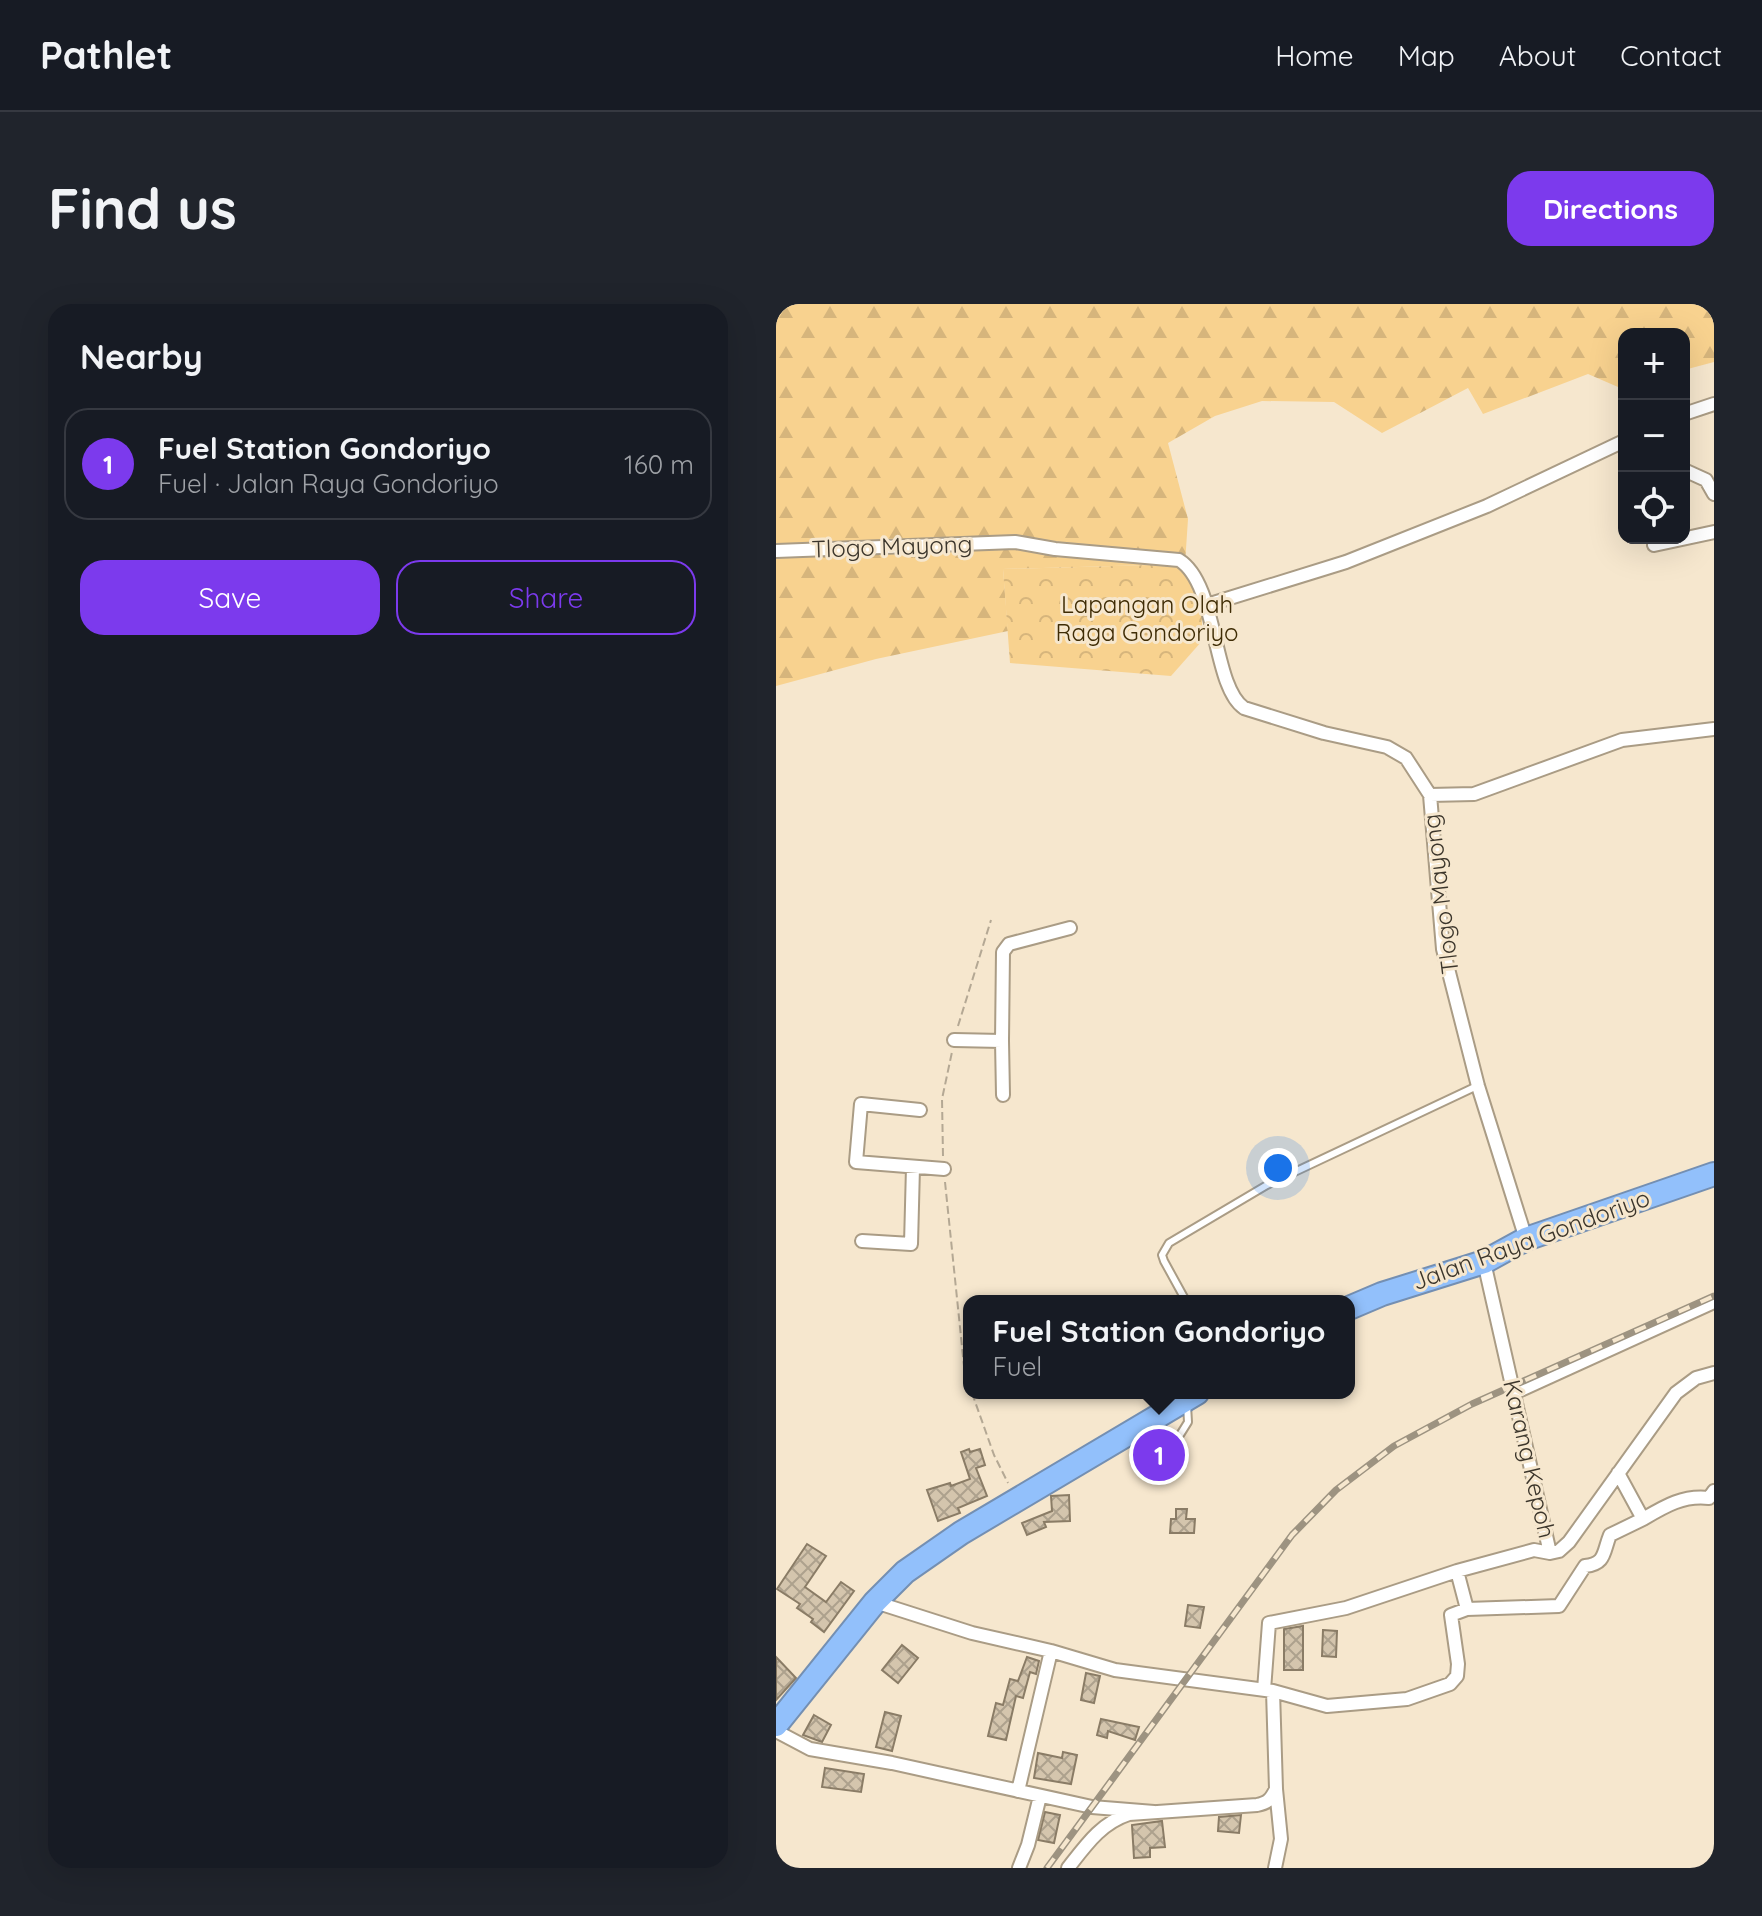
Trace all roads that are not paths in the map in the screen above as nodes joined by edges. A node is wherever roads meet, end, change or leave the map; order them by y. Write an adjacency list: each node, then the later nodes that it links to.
1 (1714, 404): 2 (street)
2 (1690, 412)
3 (1618, 443): 9 (street)
4 (1688, 472): 5 (street)
5 (1714, 494)
6 (1714, 532): 7 (street)
7 (1654, 545)
8 (776, 551): 9 (street, Tlogo Mayong)
9 (1207, 605): 11 (street, Tlogo Mayong)
10 (1714, 729): 11 (street)
11 (1430, 795): 15 (street, Tlogo Mayong)
12 (1070, 928): 14 (street)
13 (954, 1040): 14 (street)
14 (1002, 1041): 16 (street)
15 (1478, 1086): 21 (street, Tlogo Mayong); 24 (lane)
16 (1003, 1095)
17 (920, 1110): 18 (street)
18 (913, 1167): 19 (street); 22 (street)
19 (944, 1169)
20 (1714, 1174): 21 (highway, Jalan Raya Gondoriyo)
21 (1526, 1239): 23 (highway, Jalan Raya Gondoriyo)
22 (862, 1241)
23 (1484, 1262): 26 (highway, Jalan Raya Gondoriyo); 28 (street, Karang Kepoh)
24 (1183, 1295)
25 (1714, 1302): 28 (street)
26 (1355, 1305)
27 (1714, 1373): 32 (street, Karang Kepoh)
28 (1514, 1393): 35 (street, Karang Kepoh)
29 (1187, 1399): 31 (highway)
30 (1192, 1399): 31 (lane)
31 (1129, 1435): 37 (highway)
32 (1618, 1473): 34 (street); 35 (street, Karang Kepoh)
33 (1714, 1491): 34 (street)
34 (1643, 1519): 38 (street)
35 (1550, 1553): 36 (street)
36 (1457, 1571): 38 (street); 40 (street)
37 (875, 1602): 39 (street); 41 (highway)
38 (1467, 1609): 40 (street)
39 (1051, 1651): 40 (street); 44 (street)
40 (1268, 1691): 43 (street)
41 (776, 1725)
42 (776, 1731): 44 (street)
43 (1276, 1789): 46 (street); 49 (street)
44 (1018, 1791): 45 (street)
45 (1040, 1796): 46 (street); 47 (street)
46 (1154, 1812): 48 (street)
47 (1019, 1868)
48 (1068, 1868)
49 (1275, 1868)

